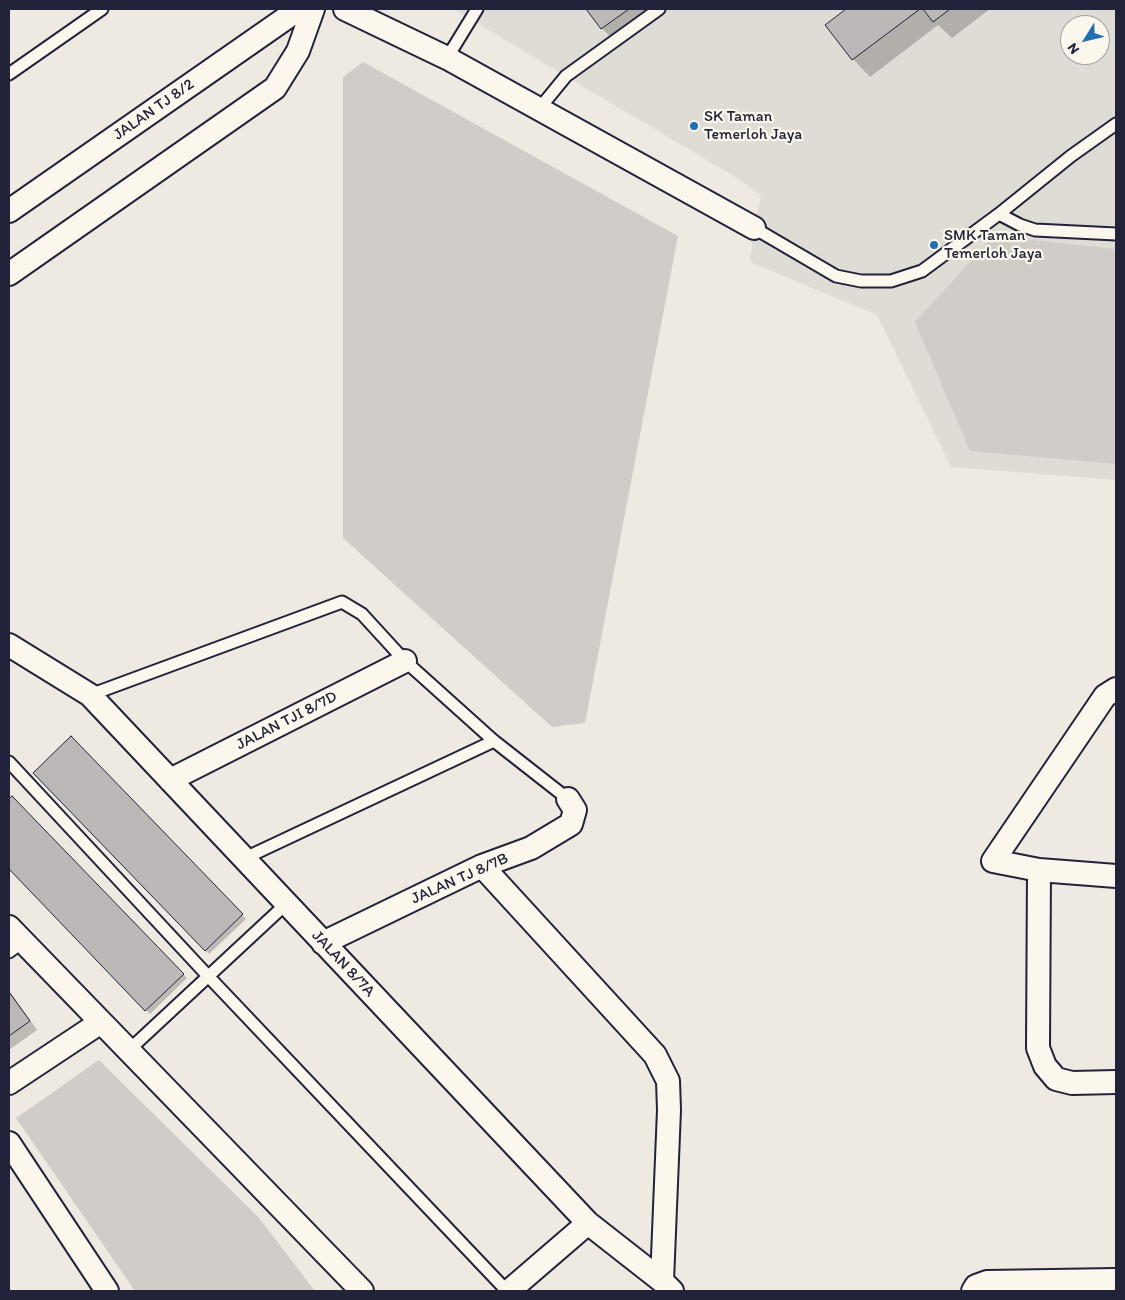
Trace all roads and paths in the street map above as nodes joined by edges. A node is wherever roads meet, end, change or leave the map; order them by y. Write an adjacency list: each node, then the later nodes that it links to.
1 (102, 9): 8 (lane)
2 (299, 9): 11 (street, JALAN TJ 8/2)
3 (313, 9): 15 (street)
4 (345, 9): 7 (street)
5 (477, 9): 7 (lane)
6 (659, 9): 9 (lane)
7 (447, 58): 9 (street)
8 (9, 74)
9 (539, 109): 13 (street)
10 (1116, 124): 12 (lane)
11 (9, 210)
12 (999, 214): 13 (lane); 14 (lane)
13 (754, 228)
14 (1116, 234)
15 (9, 274)
16 (9, 645): 19 (street, JALAN 8/7A)
17 (404, 661): 19 (lane); 20 (lane); 22 (street, JALAN TJI 8/7D)
18 (1116, 689): 26 (street)
19 (90, 695): 22 (street, JALAN 8/7A)
20 (494, 741): 23 (lane); 24 (lane)
21 (9, 762): 31 (lane)
22 (170, 780): 24 (street, JALAN 8/7A)
23 (568, 799): 25 (street, JALAN TJ 8/7B)
24 (243, 859): 28 (street, JALAN 8/7A)
25 (482, 866): 30 (street, JALAN TJ 8/7B); 39 (street)
26 (1039, 870): 27 (street); 34 (street)
27 (1116, 876)
28 (286, 904): 30 (street, JALAN 8/7A); 31 (lane)
29 (14, 940): 32 (street)
30 (323, 943): 37 (street, JALAN 8/7A)
31 (208, 976): 33 (lane); 42 (lane)
32 (101, 1022): 33 (street); 35 (street)
33 (129, 1050): 41 (street)
34 (1116, 1082)
35 (9, 1083)
36 (9, 1143): 40 (street)
37 (588, 1223): 39 (street, JALAN 8/7A); 42 (street)
38 (1116, 1280): 43 (street)
39 (667, 1286)
40 (107, 1291)
41 (362, 1291)
42 (508, 1291)
43 (974, 1291)

